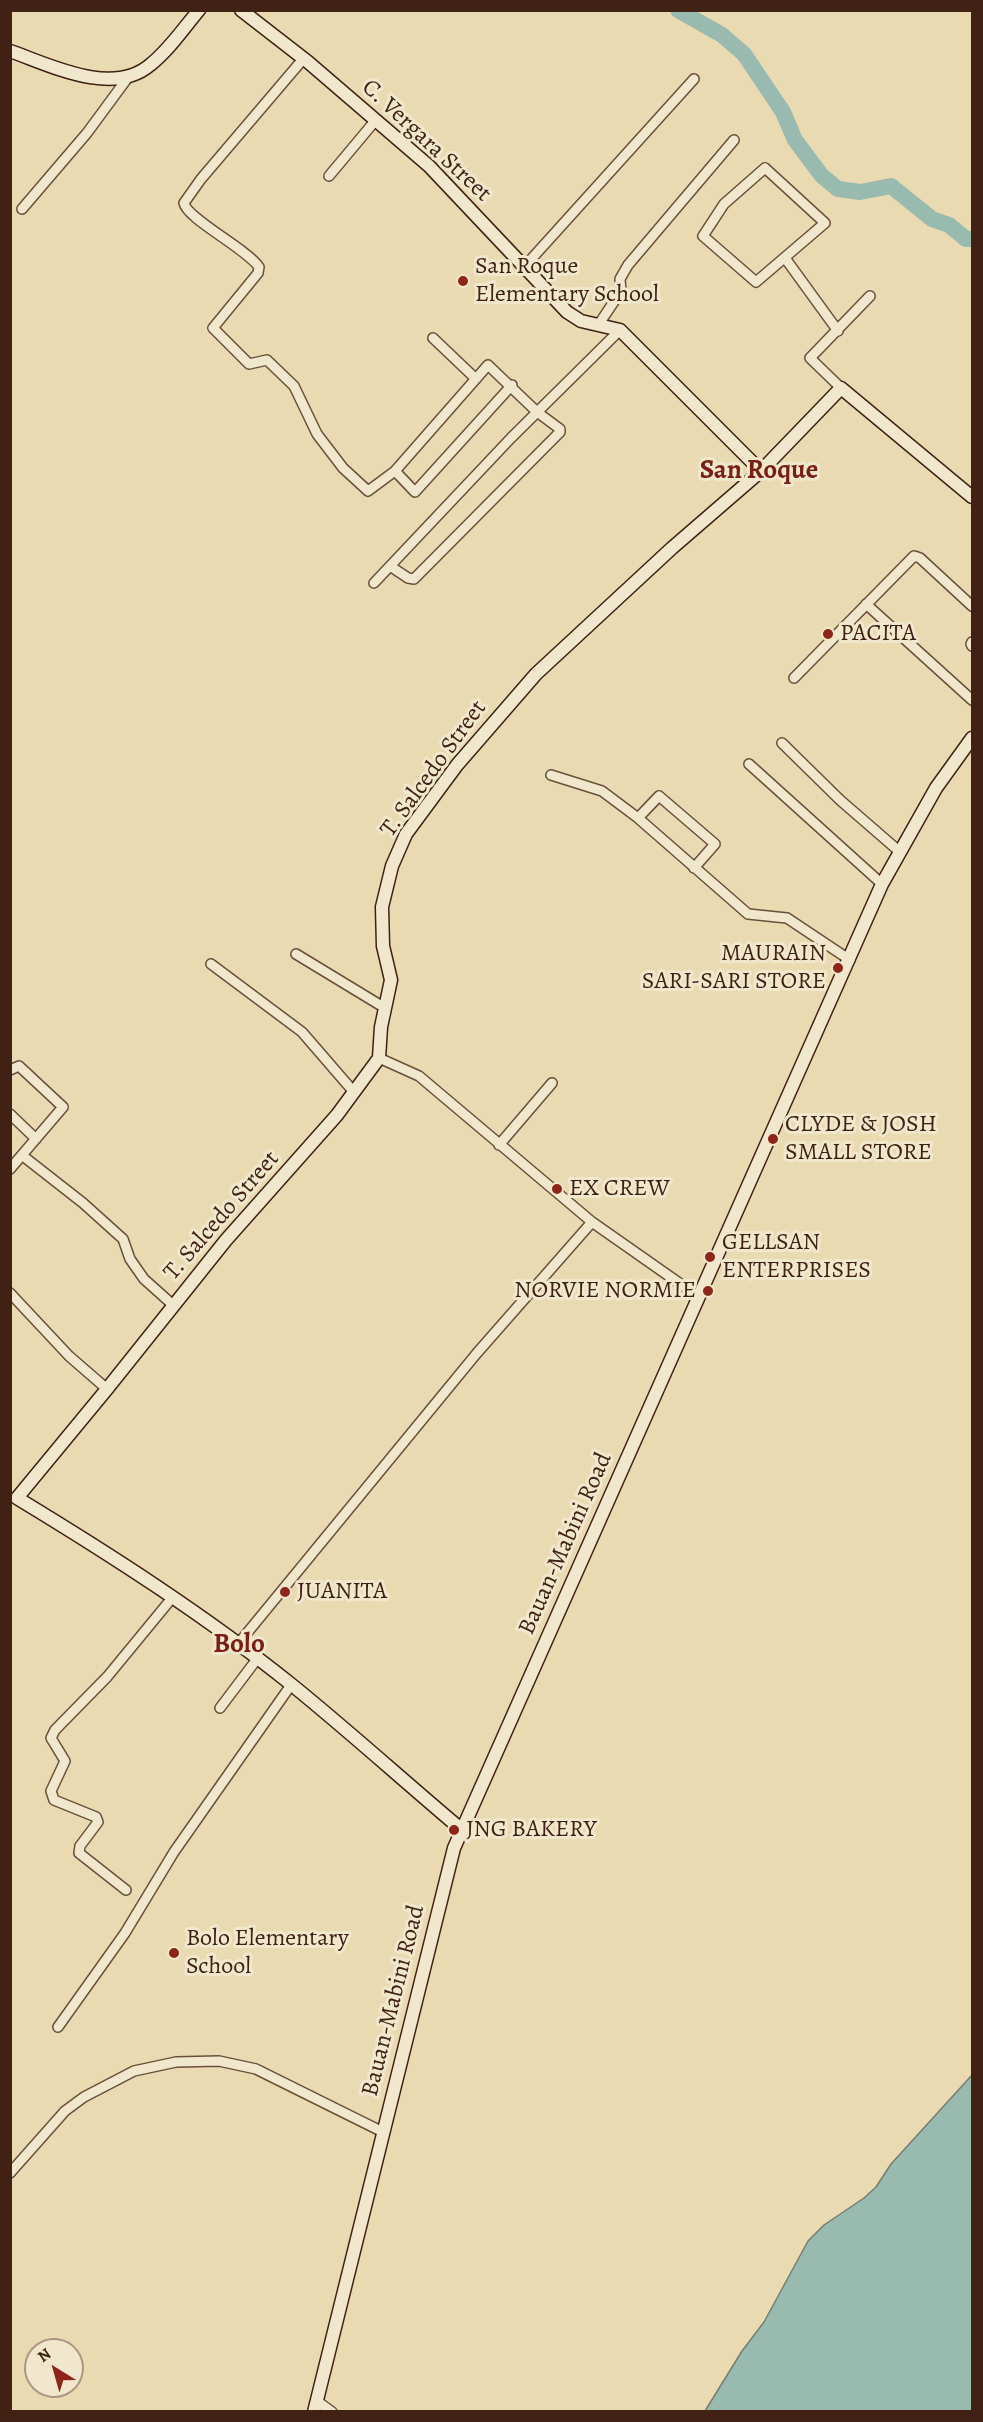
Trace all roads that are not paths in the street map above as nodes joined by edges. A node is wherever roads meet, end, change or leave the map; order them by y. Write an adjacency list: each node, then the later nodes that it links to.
1 (199, 10): 5 (street)
2 (241, 10): 4 (street, C. Vergara Street)
3 (10, 51): 5 (street)
4 (304, 58): 7 (street, C. Vergara Street); 22 (street)
5 (129, 76): 10 (street)
6 (694, 79): 12 (street)
7 (375, 121): 9 (street); 12 (street, C. Vergara Street)
8 (734, 140): 14 (street)
9 (329, 176)
10 (22, 209)
11 (785, 258): 11 (street); 16 (street)
12 (525, 266): 14 (street, C. Vergara Street)
13 (870, 296): 16 (street)
14 (599, 324): 15 (street, C. Vergara Street)
15 (620, 330): 21 (street); 23 (street, C. Vergara Street)
16 (838, 331): 20 (street)
17 (433, 338): 18 (street)
18 (476, 379): 19 (street); 22 (street)
19 (512, 385): 21 (street); 22 (street)
20 (841, 388): 23 (street, T. Salcedo Street); 24 (street)
21 (537, 412): 25 (street); 25 (street)
22 (395, 471)
23 (761, 471): 42 (street, T. Salcedo Street)
24 (972, 497)
25 (390, 566): 26 (street)
26 (374, 583)
27 (866, 604): 28 (street); 29 (street); 30 (street)
28 (972, 606)
29 (794, 678)
30 (972, 700)
31 (972, 738): 36 (street, Bauan-Mabini Road)
32 (782, 743): 36 (street)
33 (749, 764): 38 (street)
34 (550, 775): 35 (street)
35 (638, 818): 37 (street); 37 (street)
36 (900, 852): 38 (street, Bauan-Mabini Road)
37 (694, 868): 40 (street)
38 (882, 884): 40 (street, Bauan-Mabini Road)
39 (296, 954): 42 (street)
40 (850, 960): 54 (street, Bauan-Mabini Road)
41 (211, 964): 46 (street)
42 (385, 1008): 43 (street, T. Salcedo Street)
43 (379, 1058): 46 (street, T. Salcedo Street); 49 (street)
44 (10, 1070): 48 (street)
45 (552, 1083): 49 (street)
46 (353, 1091): 55 (street, T. Salcedo Street)
47 (10, 1114): 48 (street)
48 (36, 1139): 50 (street)
49 (499, 1145): 52 (street)
50 (23, 1156): 51 (street); 55 (street)
51 (10, 1169)
52 (592, 1222): 54 (street); 59 (street)
53 (10, 1293): 56 (street)
54 (699, 1297): 63 (street, Bauan-Mabini Road)
55 (173, 1305): 56 (street, T. Salcedo Street)
56 (107, 1389): 57 (street, T. Salcedo Street)
57 (14, 1501): 58 (street)
58 (172, 1598): 59 (street); 64 (street)
59 (238, 1644): 60 (street)
60 (257, 1659): 61 (street); 62 (street)
61 (291, 1685): 63 (street); 65 (street)
62 (220, 1708)
63 (462, 1830): 66 (street, Bauan-Mabini Road)
64 (126, 1890)
65 (58, 2027)
66 (383, 2132): 67 (street); 68 (street, Bauan-Mabini Road)
67 (10, 2173)
68 (315, 2406): 69 (street)
69 (332, 2412)

